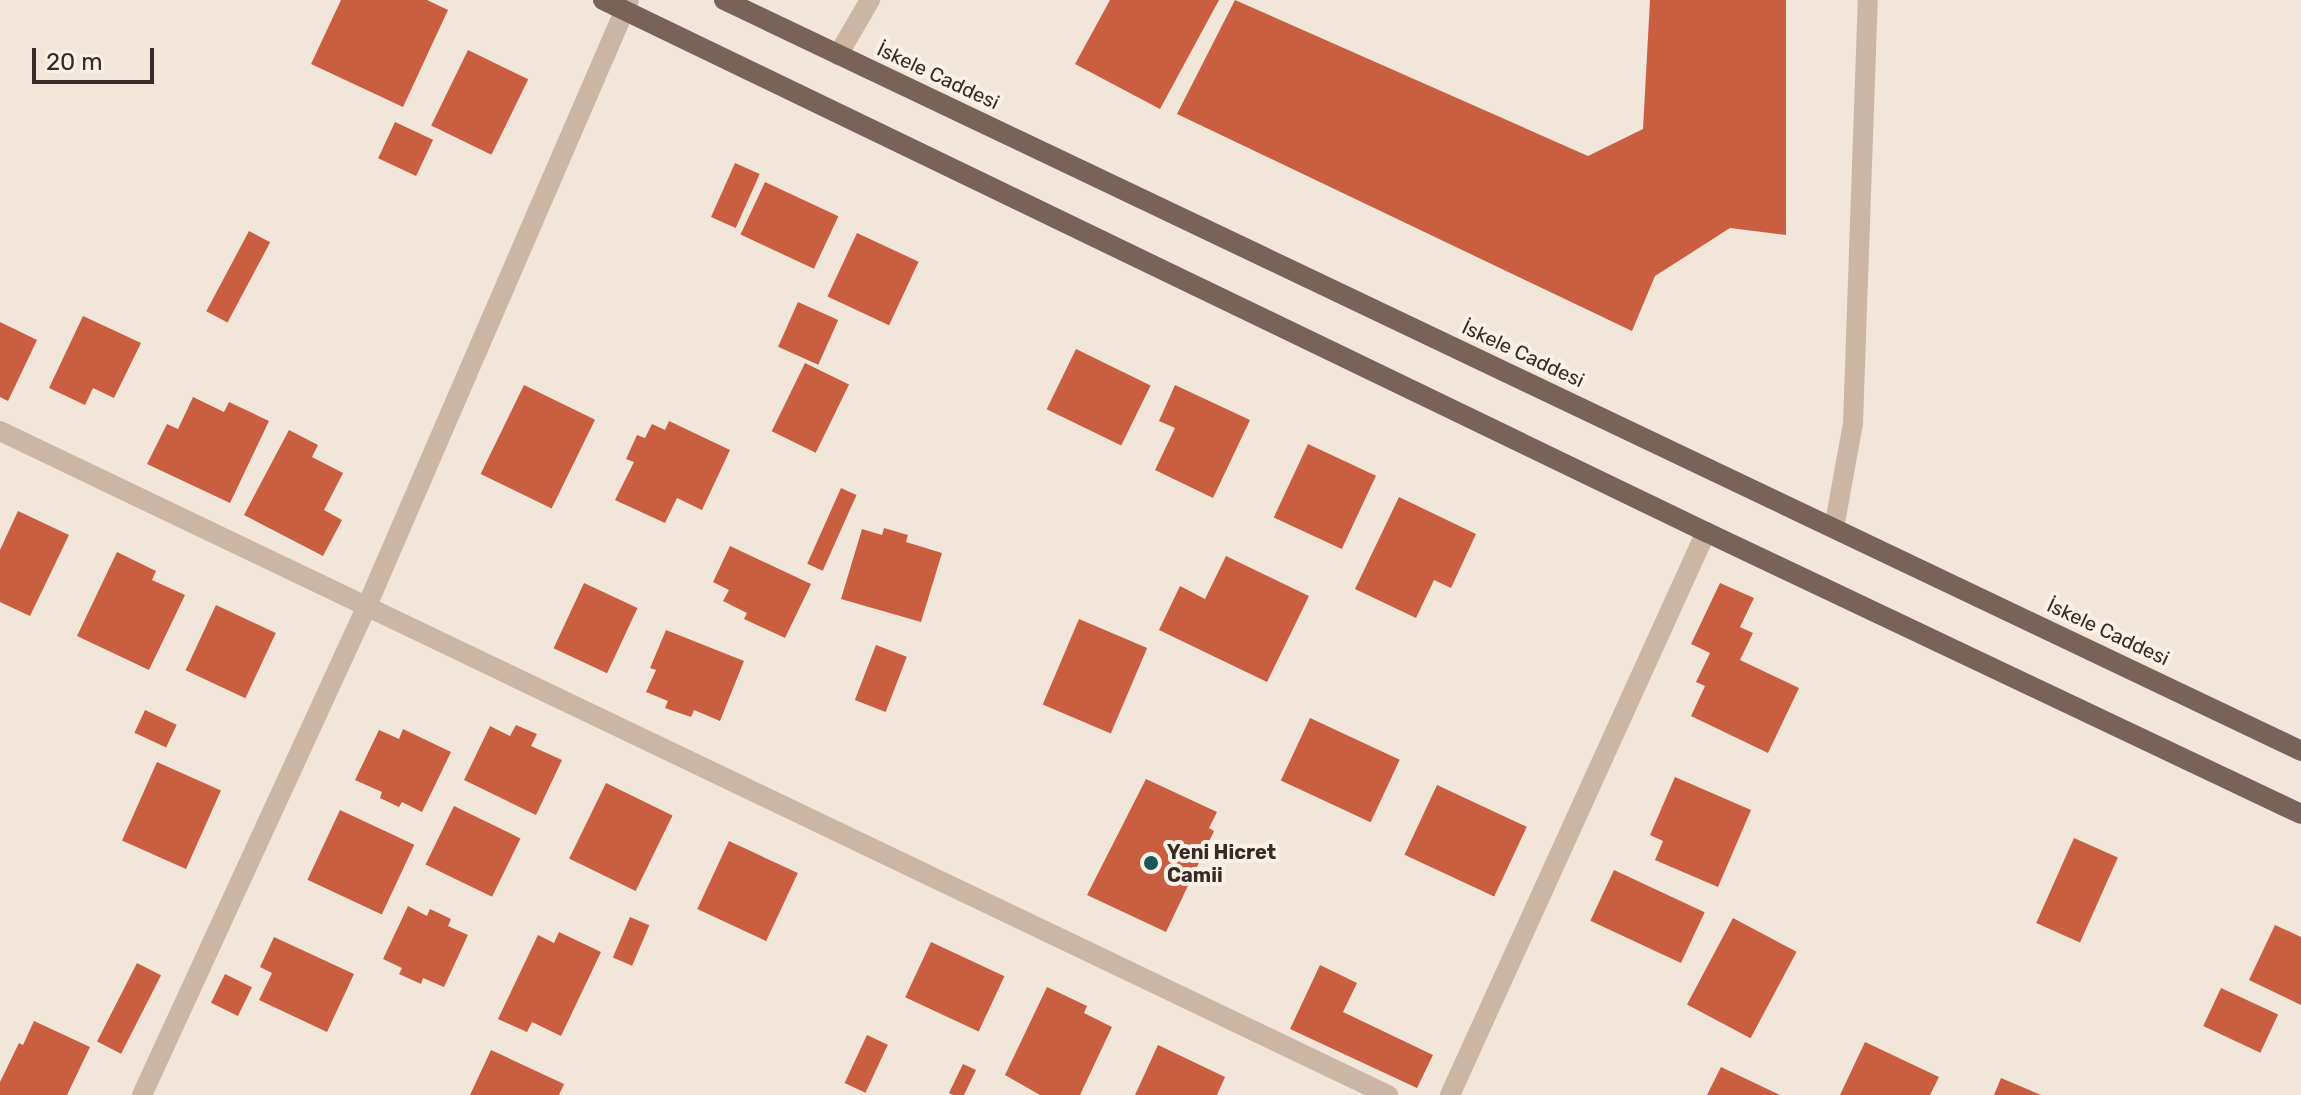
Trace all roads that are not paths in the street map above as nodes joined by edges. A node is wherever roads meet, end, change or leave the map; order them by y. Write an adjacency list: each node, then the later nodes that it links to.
1 (603, 0): 5 (main road)
2 (724, 0): 6 (main road, İskele Caddesi)
3 (870, 0): 6 (street)
4 (1868, 0): 8 (street)
5 (627, 5): 9 (main road); 10 (street)
6 (838, 55): 8 (main road, İskele Caddesi)
7 (0, 431): 10 (street)
8 (1834, 528): 11 (main road, İskele Caddesi)
9 (1706, 532): 12 (main road); 15 (street)
10 (366, 608): 13 (street); 14 (street)
11 (2301, 751)
12 (2301, 814)
13 (142, 1095)
14 (1388, 1095)
15 (1450, 1095)

